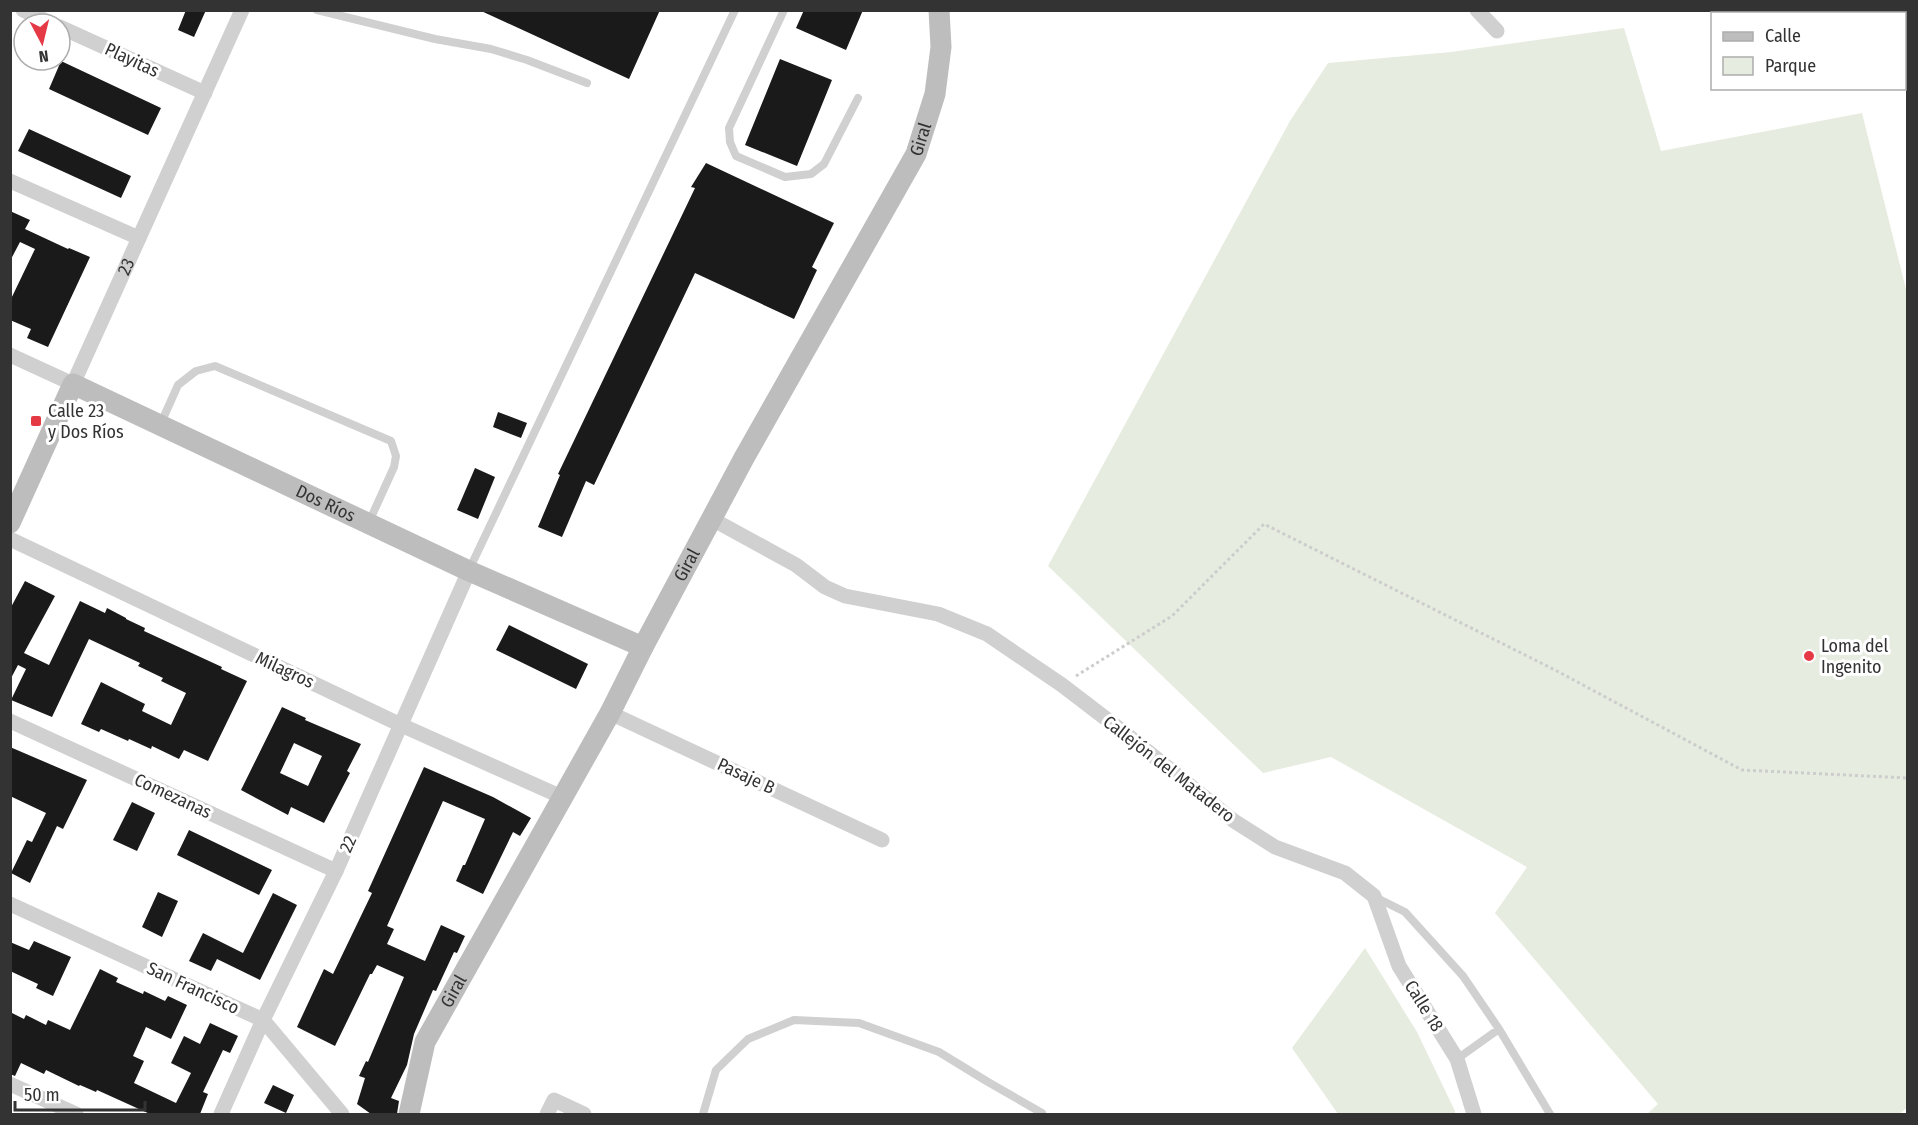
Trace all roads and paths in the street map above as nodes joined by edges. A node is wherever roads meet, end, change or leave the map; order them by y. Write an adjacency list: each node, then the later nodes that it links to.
1 (242, 10): 10 (street, 23)
2 (317, 10): 9 (lane)
3 (735, 10): 21 (lane)
4 (784, 10): 11 (lane)
5 (939, 10): 17 (street, Giral)
6 (1477, 10): 7 (street)
7 (1497, 31)
8 (72, 32): 10 (street, Playitas)
9 (587, 83)
10 (205, 93): 13 (street, 23)
11 (858, 98)
12 (10, 181): 13 (street)
13 (139, 238): 15 (street, 23)
14 (10, 355): 15 (street, Dos Ríos)
15 (73, 384): 16 (street, Dos Ríos); 18 (street, 23)
16 (160, 425): 19 (street, Dos Ríos); 19 (lane)
17 (712, 519): 22 (street, Giral); 23 (street, Callejón del Matadero)
18 (10, 523)
19 (369, 524): 21 (street, Dos Ríos)
20 (10, 539): 26 (street, Milagros)
21 (469, 571): 22 (street, Dos Ríos); 26 (street, 22)
22 (644, 647): 24 (street, Giral)
23 (1062, 685): 27 (path); 31 (street, Callejón del Matadero)
24 (610, 713): 28 (street, Giral); 29 (street, Pasaje B)
25 (10, 721): 30 (street, Comezanas)
26 (402, 725): 28 (street, Milagros); 30 (street, 22)
27 (1908, 778)
28 (562, 797): 42 (street, Giral)
29 (882, 840)
30 (336, 871): 33 (street, 22)
31 (1374, 896): 34 (lane, Callejón del Matadero); 35 (street, Calle 18)
32 (10, 904): 33 (street, San Francisco)
33 (263, 1020): 40 (street, 22); 41 (street, San Francisco)
34 (1499, 1029): 35 (lane); 46 (lane, Callejón del Matadero)
35 (1457, 1059): 45 (street, Calle 18)
36 (10, 1084): 39 (street)
37 (551, 1107): 43 (street)
38 (1042, 1113): 44 (lane)
39 (76, 1114)
40 (221, 1114)
41 (342, 1114)
42 (409, 1114)
43 (584, 1114)
44 (703, 1114)
45 (1474, 1114)
46 (1550, 1114)

